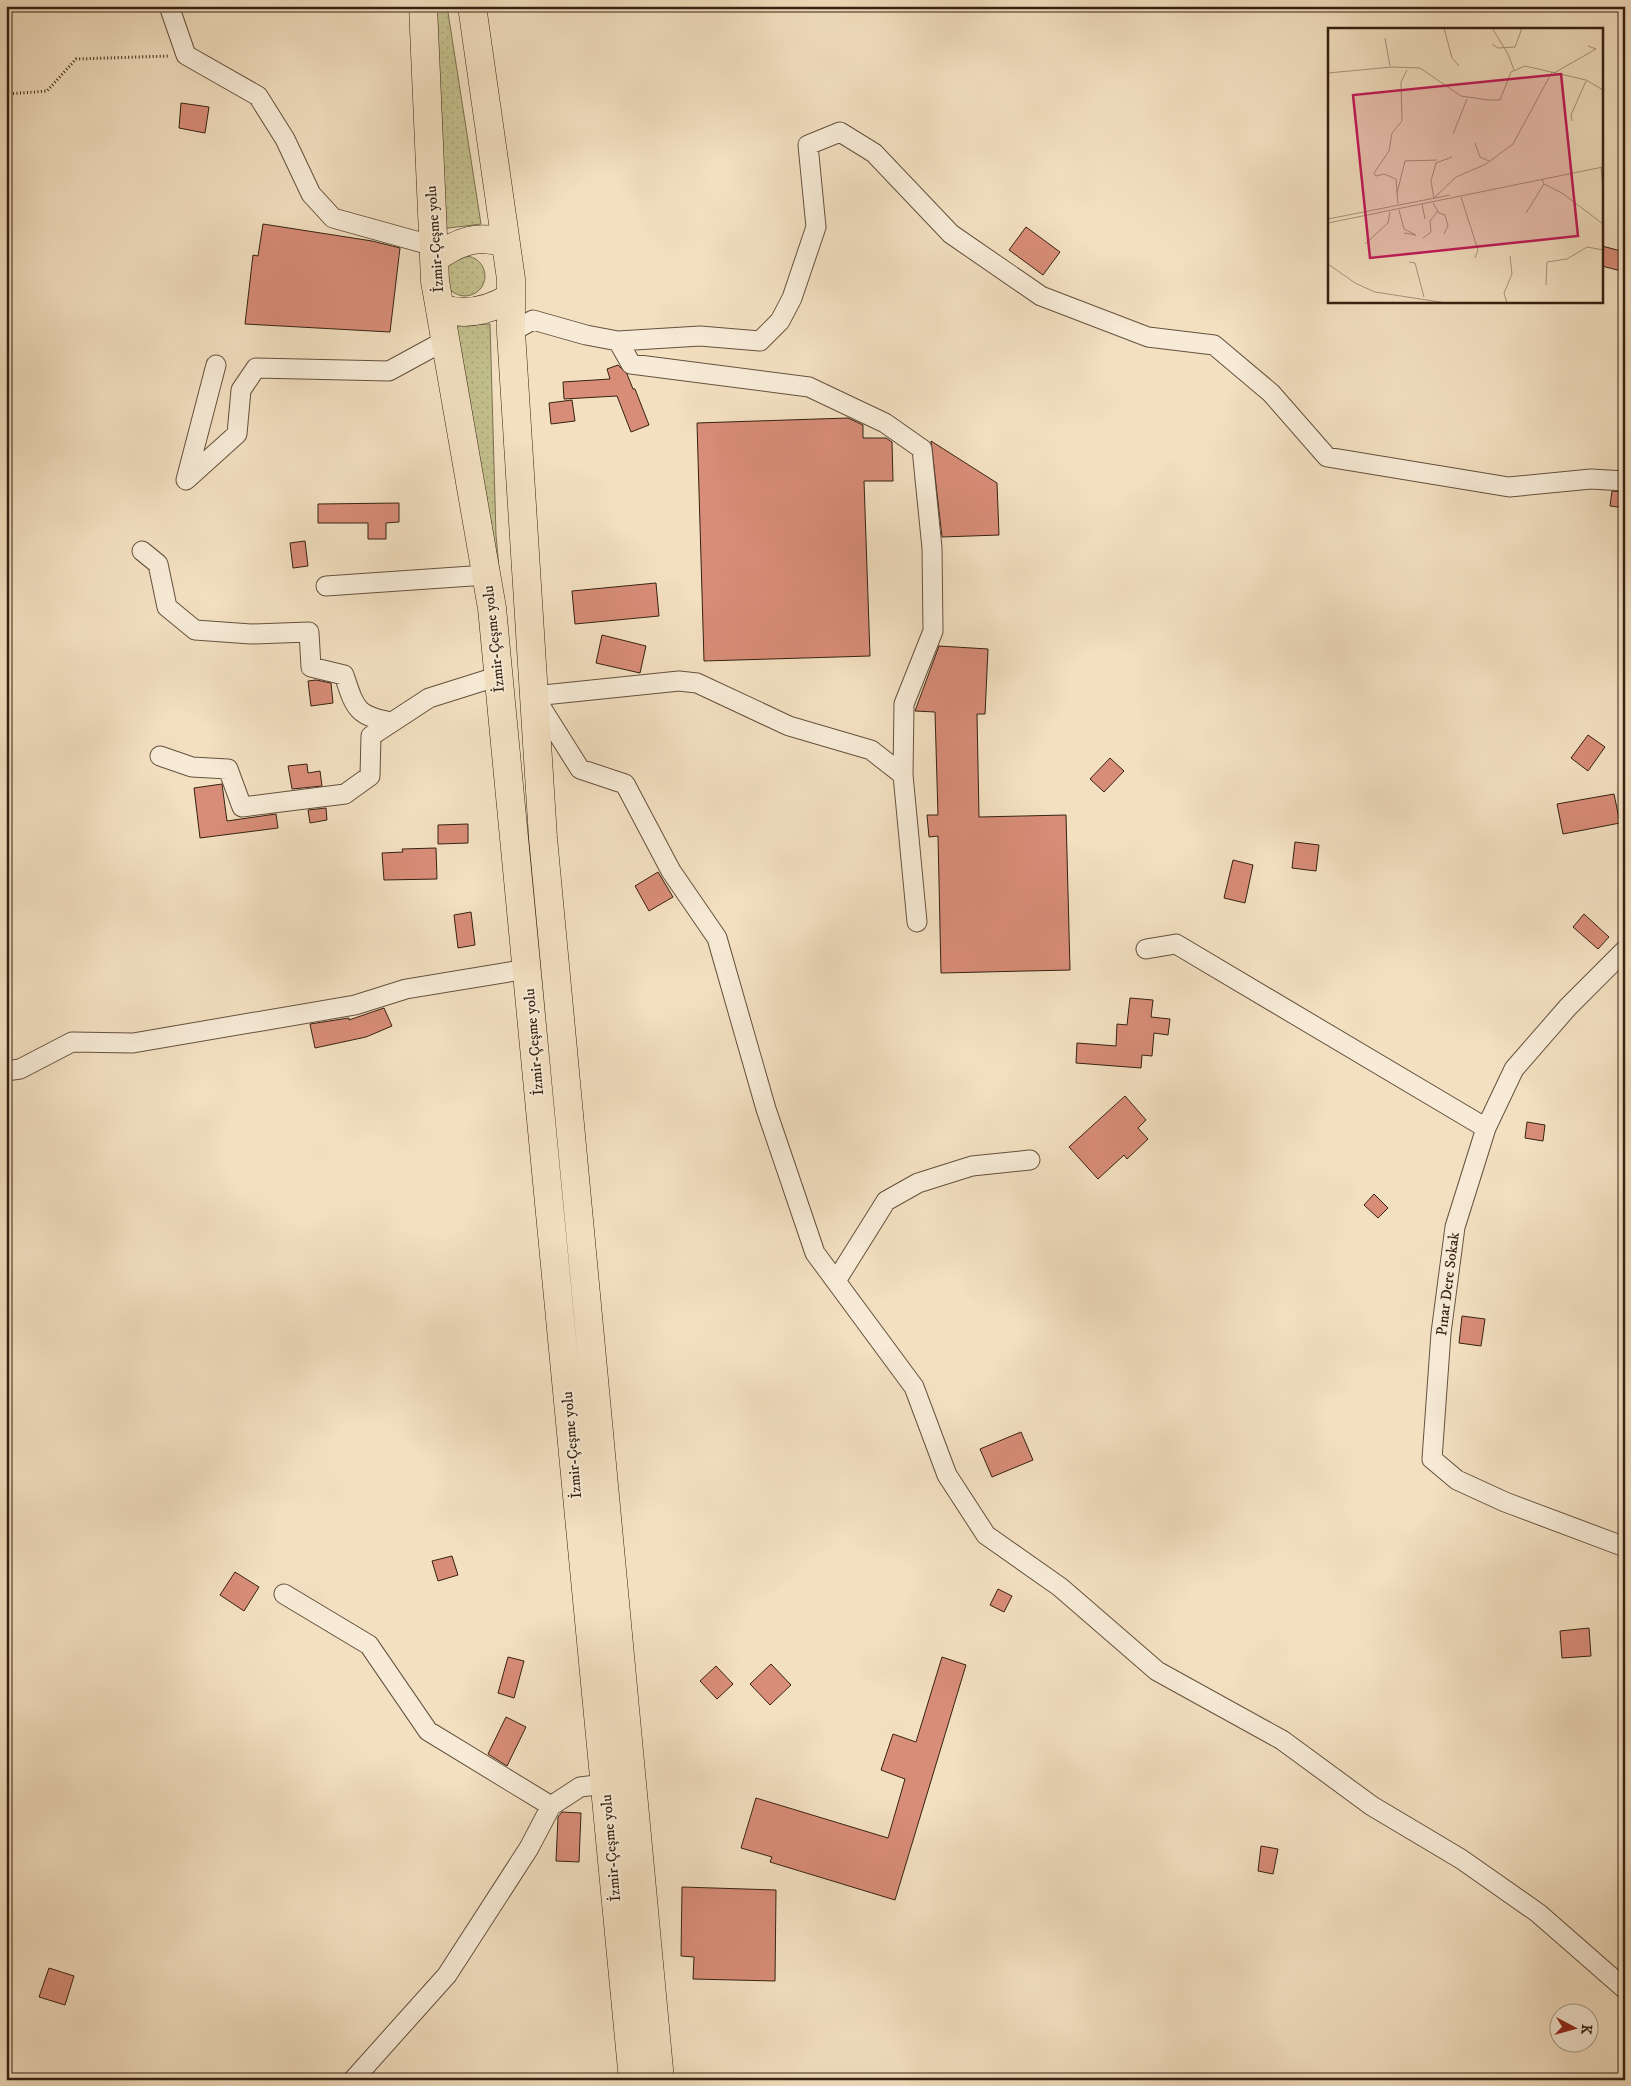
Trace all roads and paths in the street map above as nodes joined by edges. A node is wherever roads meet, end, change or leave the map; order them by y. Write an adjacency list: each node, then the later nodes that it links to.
1 (169, 6): 4 (street)
2 (424, 6): 7 (highway, İzmir-Çeşme yolu)
3 (472, 6): 6 (highway, İzmir-Çeşme yolu)
4 (186, 55): 5 (path); 7 (street)
5 (6, 94)
6 (506, 244): 7 (highway); 8 (highway, İzmir-Çeşme yolu)
7 (434, 253): 9 (highway, İzmir-Çeşme yolu)
8 (511, 297): 9 (highway); 10 (highway, İzmir-Çeşme yolu)
9 (440, 308): 11 (highway, İzmir-Çeşme yolu)
10 (511, 332): 12 (street); 19 (highway, İzmir-Çeşme yolu)
11 (446, 340): 13 (street); 16 (highway, İzmir-Çeşme yolu)
12 (618, 341): 14 (street); 22 (street)
13 (216, 365)
14 (1625, 481)
15 (142, 551): 20 (street)
16 (486, 576): 17 (street); 18 (highway, İzmir-Çeşme yolu)
17 (326, 586)
18 (498, 676): 20 (street); 26 (highway, İzmir-Çeşme yolu)
19 (534, 696): 22 (street); 30 (street); 38 (highway, İzmir-Çeşme yolu)
20 (392, 722): 21 (street)
21 (160, 756)
22 (903, 775): 23 (street)
23 (916, 922)
24 (1146, 949): 28 (street)
25 (1625, 950): 28 (street, Pınar Dere Sokak)
26 (527, 969): 27 (street); 33 (highway, İzmir-Çeşme yolu)
27 (6, 1071)
28 (1486, 1128): 31 (street, Pınar Dere Sokak)
29 (1030, 1160): 30 (street)
30 (836, 1281): 35 (street)
31 (1625, 1547)
32 (284, 1594): 34 (street)
33 (605, 1784): 34 (street); 37 (highway, İzmir-Çeşme yolu)
34 (551, 1806): 36 (street)
35 (1625, 1989)
36 (353, 2080)
37 (632, 2080)
38 (660, 2080)

